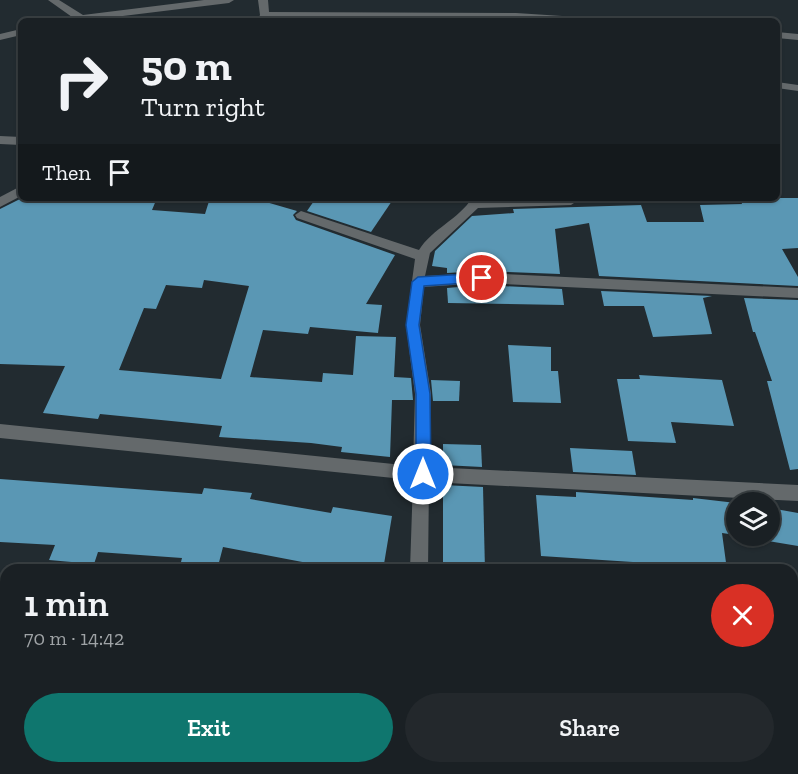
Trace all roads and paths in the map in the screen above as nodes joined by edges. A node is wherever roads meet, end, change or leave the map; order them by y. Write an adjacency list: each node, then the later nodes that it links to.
1 (53, 0): 4 (street)
2 (229, 0): 4 (street)
3 (263, 0): 6 (street)
4 (79, 17): 5 (street)
5 (76, 18)
6 (263, 18): 7 (street)
7 (567, 18)
8 (18, 33): 10 (street)
9 (780, 35): 11 (street)
10 (0, 37)
11 (798, 37)
12 (780, 85): 13 (street)
13 (798, 88)
14 (0, 140): 15 (street)
15 (18, 141)
16 (18, 192): 19 (street)
17 (477, 201): 18 (street); 21 (street)
18 (571, 201)
19 (0, 203)
20 (302, 215): 21 (street)
21 (421, 256): 22 (street)
22 (418, 282): 23 (street); 25 (street)
23 (798, 293)
24 (0, 431): 25 (street)
25 (423, 474): 26 (street); 27 (street)
26 (798, 493)
27 (419, 564)

